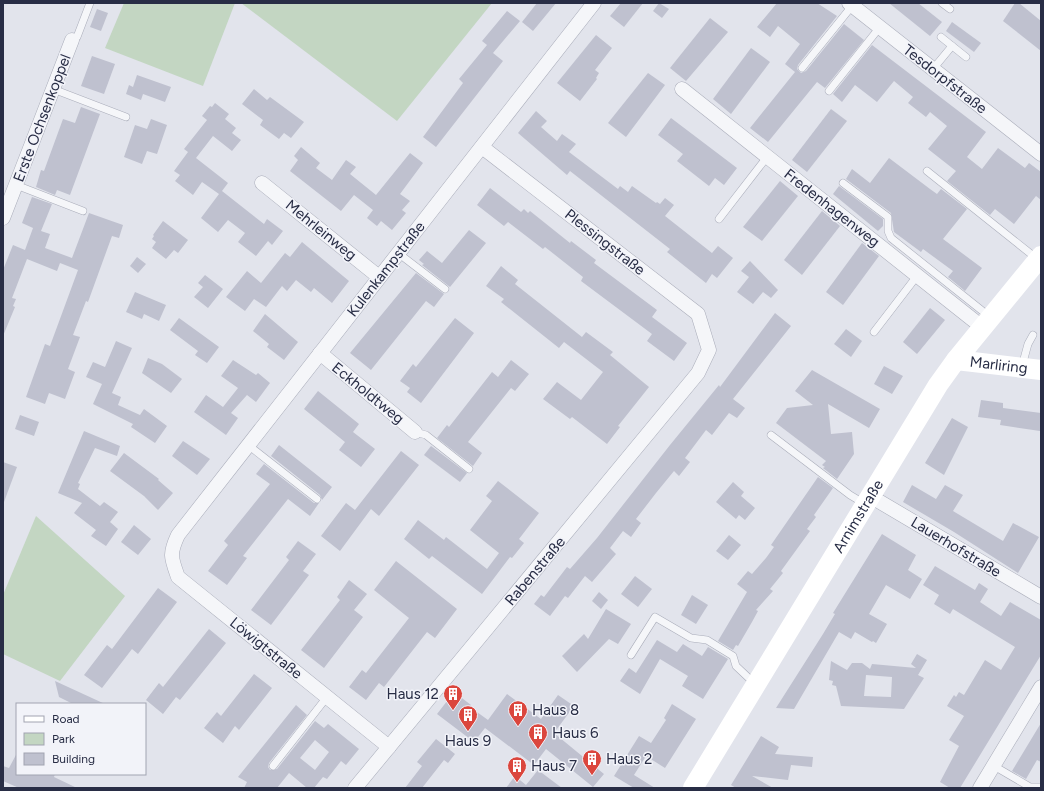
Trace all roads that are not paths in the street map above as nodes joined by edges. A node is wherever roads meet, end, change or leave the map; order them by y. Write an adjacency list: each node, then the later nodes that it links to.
1 (90, 3): 8 (lane)
2 (594, 3): 17 (street, Kulenkampstraße)
3 (942, 3): 5 (lane)
4 (850, 4): 6 (street, Tesdorpfstraße); 11 (lane)
5 (950, 9)
6 (880, 27): 12 (street, Tesdorpfstraße); 15 (lane)
7 (941, 37): 9 (lane)
8 (72, 40): 13 (street, Erste Ochsenkoppel)
9 (952, 46): 10 (lane); 12 (lane)
10 (966, 56)
11 (802, 68)
12 (933, 69): 18 (street, Tesdorpfstraße)
13 (53, 89): 16 (lane); 23 (street, Erste Ochsenkoppel)
14 (682, 89): 19 (street, Fredenhagenweg)
15 (828, 91)
16 (126, 117)
17 (482, 147): 27 (street, Kulenkampstraße); 35 (street, Plessingstraße)
18 (1041, 154)
19 (767, 157): 26 (lane); 29 (street, Fredenhagenweg)
20 (927, 171): 28 (lane)
21 (262, 182): 30 (street, Mehrleinweg)
22 (843, 182): 32 (lane)
23 (10, 190): 24 (lane); 25 (street, Erste Ochsenkoppel)
24 (83, 211)
25 (3, 218)
26 (719, 219)
27 (398, 253): 30 (street, Kulenkampstraße); 31 (lane)
28 (1040, 258): 32 (main road, Arnimstraße)
29 (917, 276): 32 (street, Fredenhagenweg); 33 (lane)
30 (380, 277): 36 (street, Kulenkampstraße)
31 (445, 289)
32 (986, 322): 37 (main road, Arnimstraße)
33 (874, 332)
34 (1034, 335): 38 (lane)
35 (709, 350): 51 (street, Rabenstraße)
36 (320, 354): 39 (street, Eckholdtweg); 41 (street, Kulenkampstraße)
37 (956, 360): 38 (main road, Marliring); 44 (main road, Arnimstraße)
38 (1031, 369)
39 (415, 432): 42 (lane)
40 (771, 435): 44 (lane)
41 (248, 445): 43 (lane); 45 (street, Kulenkampstraße)
42 (469, 470)
43 (317, 499)
44 (868, 500): 46 (street, Lauerhofstraße); 48 (main road, Arnimstraße)
45 (178, 535): 50 (street, Löwigtstraße)
46 (1041, 597)
47 (631, 655): 48 (lane)
48 (756, 685): 56 (main road, Arnimstraße)
49 (1041, 687): 53 (street)
50 (327, 697): 51 (street, Löwigtstraße); 52 (lane)
51 (389, 747): 55 (street, Rabenstraße)
52 (273, 766)
53 (994, 766): 54 (lane); 57 (street)
54 (1041, 787)
55 (355, 788)
56 (693, 788)
57 (980, 788)

